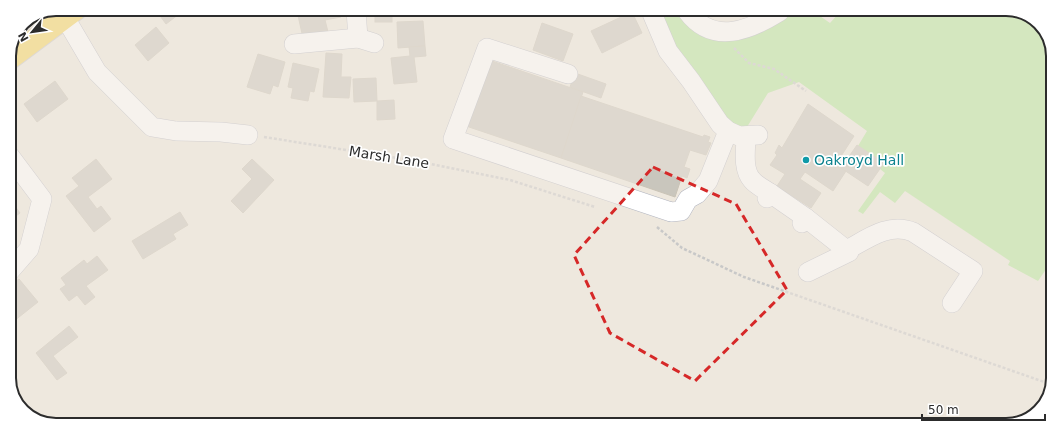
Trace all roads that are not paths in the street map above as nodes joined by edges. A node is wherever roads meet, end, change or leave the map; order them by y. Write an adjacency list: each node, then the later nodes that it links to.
1 (63, 16): 8 (main road)
2 (70, 16): 11 (street)
3 (358, 16): 7 (street)
4 (653, 16): 10 (street)
5 (692, 16): 6 (street)
6 (773, 16)
7 (294, 44)
8 (16, 51)
9 (568, 74): 10 (street)
10 (744, 134): 13 (street)
11 (248, 135)
12 (16, 164): 14 (street)
13 (847, 250): 15 (street); 16 (street)
14 (16, 264)
15 (808, 272)
16 (952, 303)

